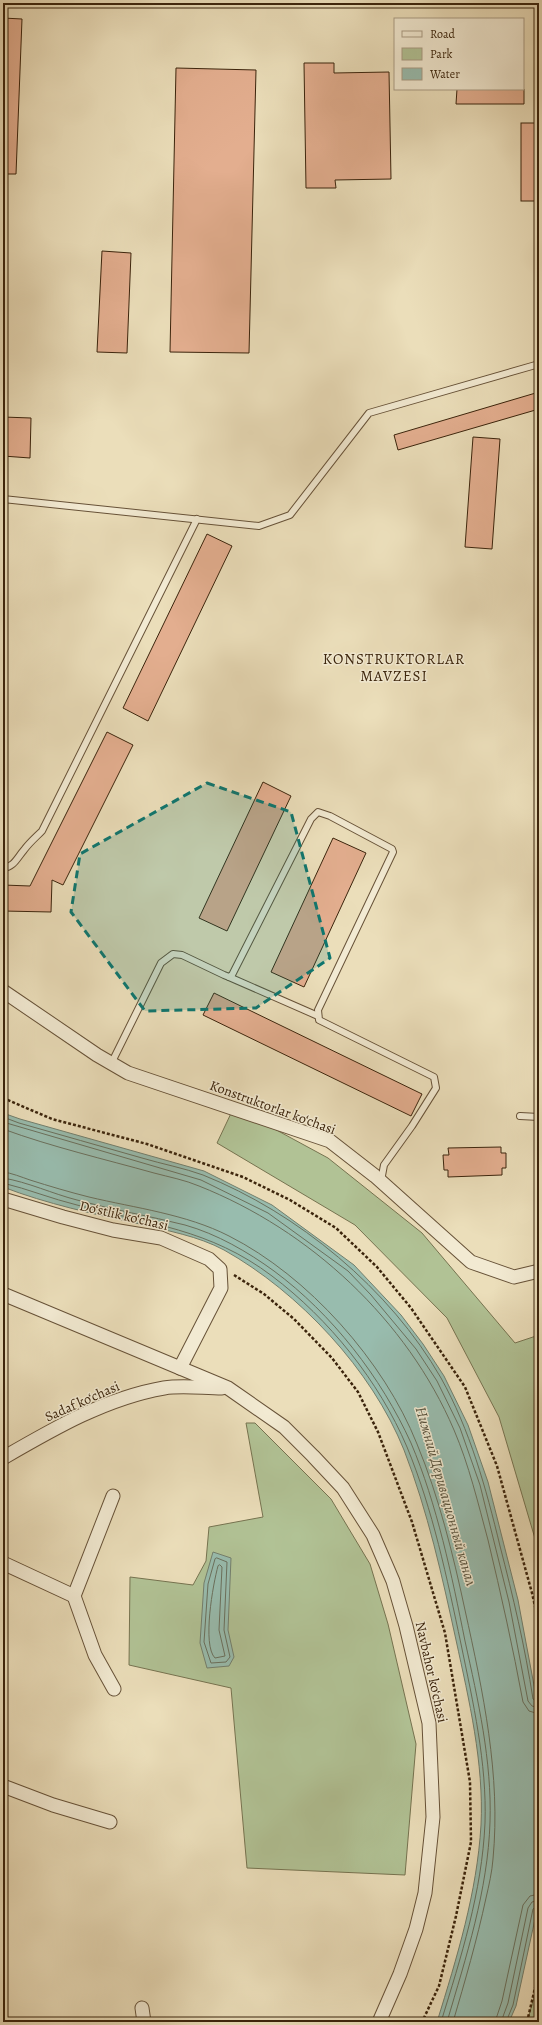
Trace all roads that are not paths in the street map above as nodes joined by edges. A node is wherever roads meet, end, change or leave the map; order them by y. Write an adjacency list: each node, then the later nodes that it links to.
1 (539, 364): 3 (lane)
2 (3, 499): 3 (lane)
3 (197, 519): 4 (lane)
4 (3, 868)
5 (229, 977): 7 (lane); 7 (lane); 8 (lane)
6 (3, 991): 8 (street, Konstruktorlar ko‘chasi)
7 (318, 1016): 11 (lane)
8 (111, 1064): 11 (street, Konstruktorlar ko‘chasi)
9 (520, 1116): 10 (lane)
10 (539, 1117)
11 (381, 1182): 13 (street, Konstruktorlar ko‘chasi)
12 (3, 1199): 15 (street, Do‘stlik ko‘chasi)
13 (539, 1271)
14 (3, 1294): 15 (street)
15 (180, 1368): 16 (street)
16 (228, 1388): 17 (street, Sadaf ko‘chasi); 26 (street, Navbahor ko‘chasi)
17 (3, 1458)
18 (113, 1496): 20 (street)
19 (3, 1563): 20 (street)
20 (74, 1596): 21 (street)
21 (114, 1689)
22 (3, 1786): 23 (street)
23 (110, 1822)
24 (142, 2008): 25 (street)
25 (144, 2022)
26 (379, 2022)

